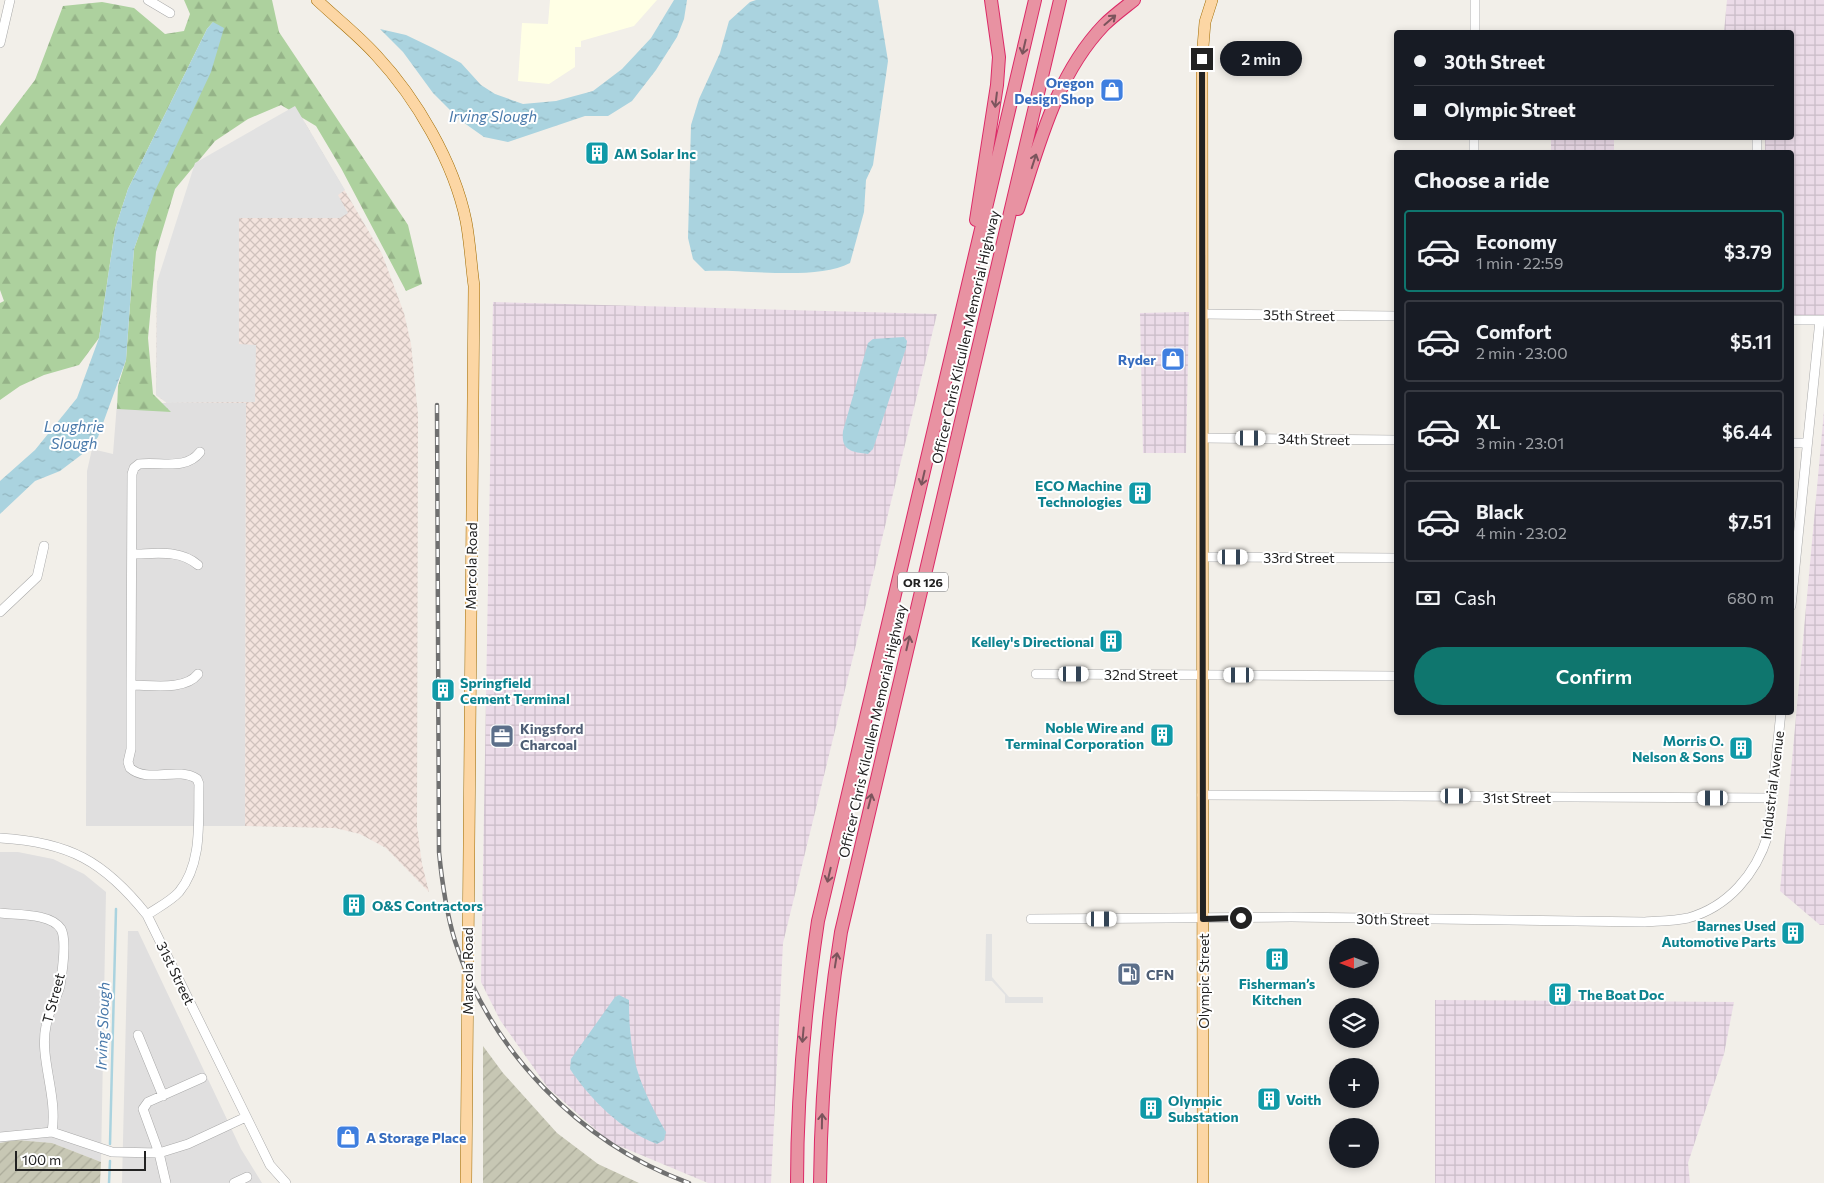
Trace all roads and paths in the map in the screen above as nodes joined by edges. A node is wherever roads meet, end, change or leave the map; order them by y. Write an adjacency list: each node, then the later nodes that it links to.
1 (10, 0): 12 (street)
2 (148, 0): 10 (street)
3 (317, 0): 57 (main road, Marcola Road)
4 (991, 0): 16 (highway, one-way to 16)
5 (1035, 0): 16 (highway, Officer Chris Kilcullen Memorial Highway / OR 126, one-way to 16)
6 (1060, 0): 13 (highway, Officer Chris Kilcullen Memorial Highway / OR 126)
7 (1134, 0): 13 (highway, one-way to 7)
8 (1212, 0): 14 (main road, Olympic Street)
9 (1475, 0): 11 (street)
10 (170, 13)
11 (1475, 30)
12 (0, 44)
13 (991, 290): 53 (highway, Officer Chris Kilcullen Memorial Highway / OR 126, one-way to 13)
14 (1202, 314): 15 (street, 35th Street); 19 (main road, Olympic Street)
15 (1394, 316)
16 (960, 318): 58 (highway, Officer Chris Kilcullen Memorial Highway / OR 126, one-way to 58)
17 (1794, 320): 18 (street)
18 (1822, 320): 22 (street)
19 (1202, 438): 20 (street, 34th Street); 26 (main road, Olympic Street)
20 (1394, 440)
21 (1794, 443): 22 (street)
22 (1807, 443): 28 (street)
23 (200, 452): 25 (street)
24 (44, 546): 30 (street)
25 (132, 554): 29 (street); 35 (street)
26 (1202, 557): 27 (street, 33rd Street); 33 (main road, Olympic Street)
27 (1394, 558)
28 (1794, 558)
29 (198, 565)
30 (0, 612)
31 (198, 674): 35 (street)
32 (1036, 674): 33 (street, 32nd Street)
33 (1203, 674): 34 (street, 32nd Street); 37 (main road, Olympic Street)
34 (1394, 676)
35 (132, 685): 42 (street)
36 (1781, 715): 38 (street, Industrial Avenue)
37 (1202, 795): 38 (street, 31st Street); 44 (main road, Olympic Street)
38 (1772, 798): 40 (street, Industrial Avenue)
39 (0, 838): 42 (street, 31st Street)
40 (1744, 882): 44 (street, 30th Street)
41 (0, 913): 49 (street, T Street)
42 (147, 915): 48 (street, 31st Street)
43 (1031, 919): 44 (street, 30th Street)
44 (1203, 919): 59 (main road, Olympic Street)
45 (138, 1035): 47 (street)
46 (202, 1078): 47 (street)
47 (163, 1096): 51 (street)
48 (246, 1117): 51 (street); 56 (street, 31st Street)
49 (52, 1132): 50 (street); 51 (street)
50 (0, 1137)
51 (159, 1153): 54 (street)
52 (247, 1177): 55 (street)
53 (820, 1177)
54 (166, 1183)
55 (234, 1183)
56 (286, 1183)
57 (466, 1183)
58 (796, 1183)
59 (1203, 1183)

